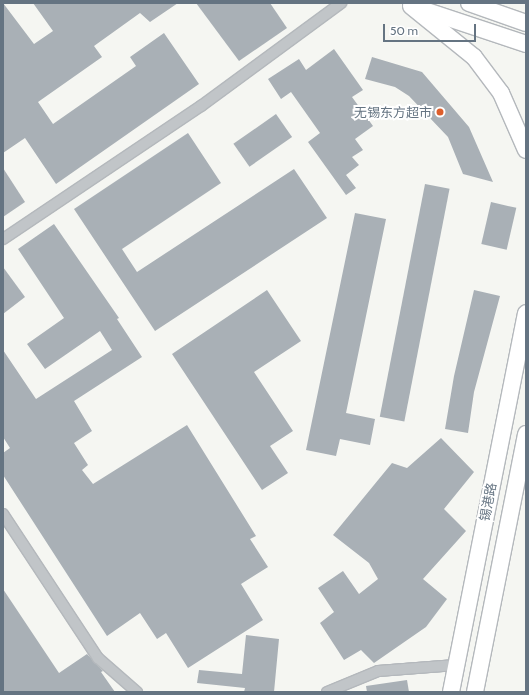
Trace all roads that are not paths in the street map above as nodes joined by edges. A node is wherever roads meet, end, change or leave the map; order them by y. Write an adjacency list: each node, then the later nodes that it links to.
1 (341, 3): 7 (street)
2 (470, 3): 4 (main road)
3 (407, 4): 5 (main road); 6 (main road)
4 (526, 22)
5 (526, 44)
6 (526, 150)
7 (3, 239)
8 (526, 312): 11 (main road, 锡港路)
9 (526, 434): 15 (main road, 锡港路)
10 (3, 514): 12 (street)
11 (456, 665): 13 (street); 14 (main road, 锡港路)
12 (136, 692)
13 (327, 692)
14 (451, 692)
15 (475, 692)

